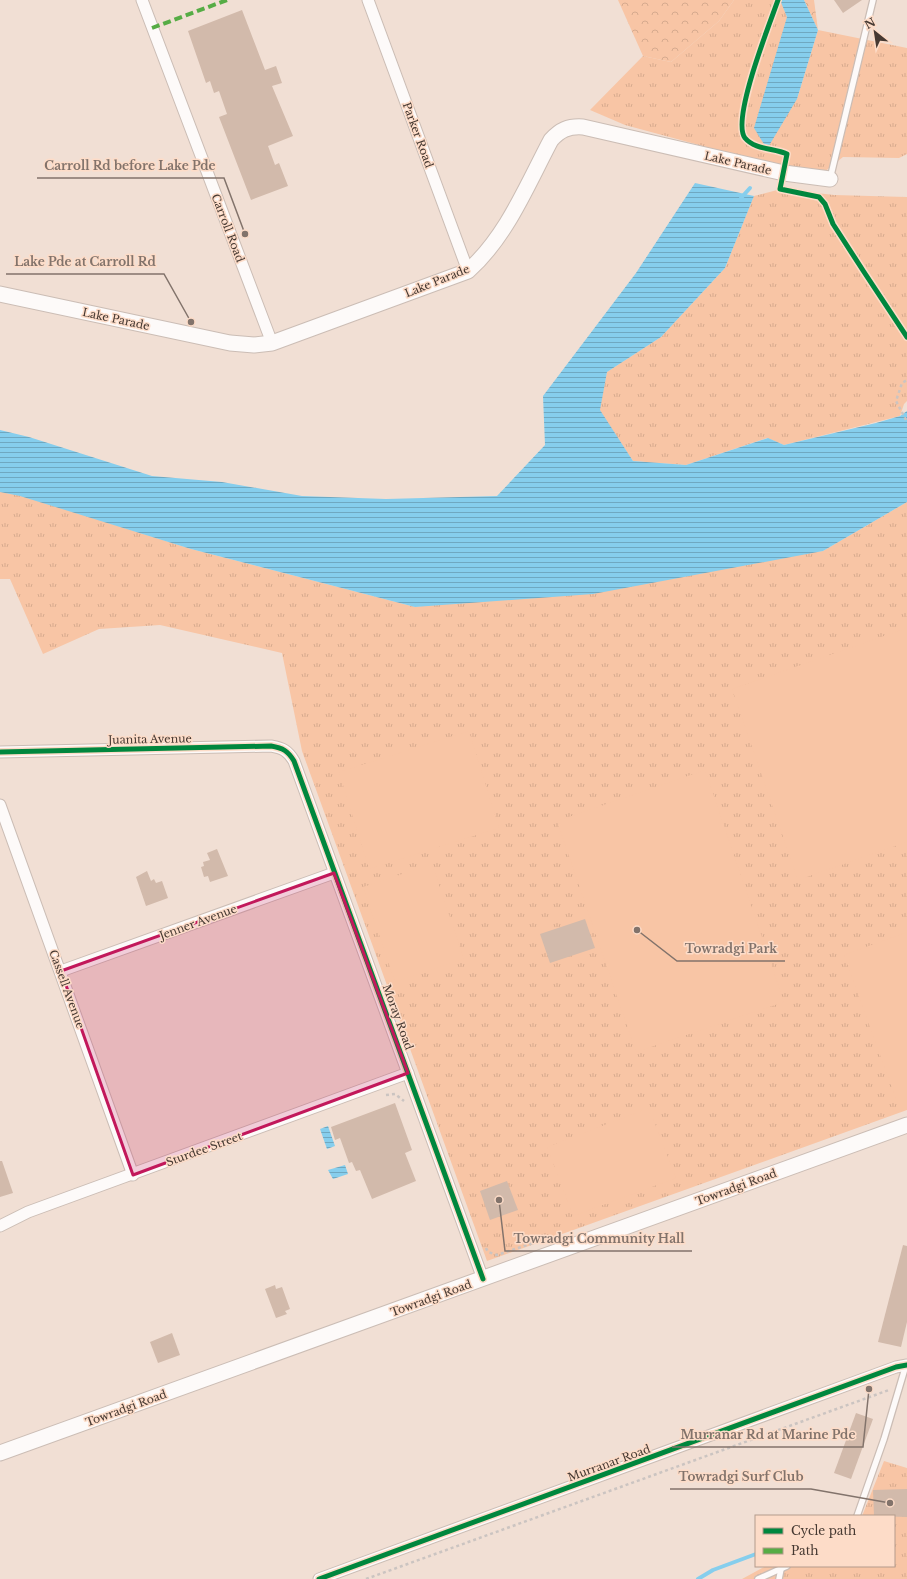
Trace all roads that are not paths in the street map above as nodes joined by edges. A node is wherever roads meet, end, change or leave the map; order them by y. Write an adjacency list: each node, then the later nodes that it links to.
1 (142, 0): 7 (street, Carroll Road)
2 (368, 0): 5 (street, Parker Road)
3 (873, 0): 4 (lane)
4 (830, 179): 5 (main road, Lake Parade)
5 (468, 271): 7 (main road, Lake Parade)
6 (0, 294): 7 (main road, Lake Parade)
7 (272, 343)
8 (0, 752): 9 (street, Juanita Avenue)
9 (294, 761): 11 (street, Moray Road)
10 (0, 805): 12 (street, Cassell Avenue)
11 (334, 873): 12 (street, Jenner Avenue); 13 (street, Moray Road)
12 (61, 970): 15 (street, Cassell Avenue)
13 (408, 1073): 15 (street, Sturdee Street); 17 (street, Moray Road)
14 (907, 1125): 17 (main road, Towradgi Road)
15 (133, 1175): 16 (street, Sturdee Street)
16 (0, 1226)
17 (483, 1279): 19 (main road, Towradgi Road)
18 (906, 1365): 20 (lane); 22 (street, Murranar Road)
19 (0, 1454)
20 (857, 1515)
21 (784, 1567): 23 (lane); 24 (lane)
22 (319, 1579)
23 (758, 1579)
24 (779, 1579)

